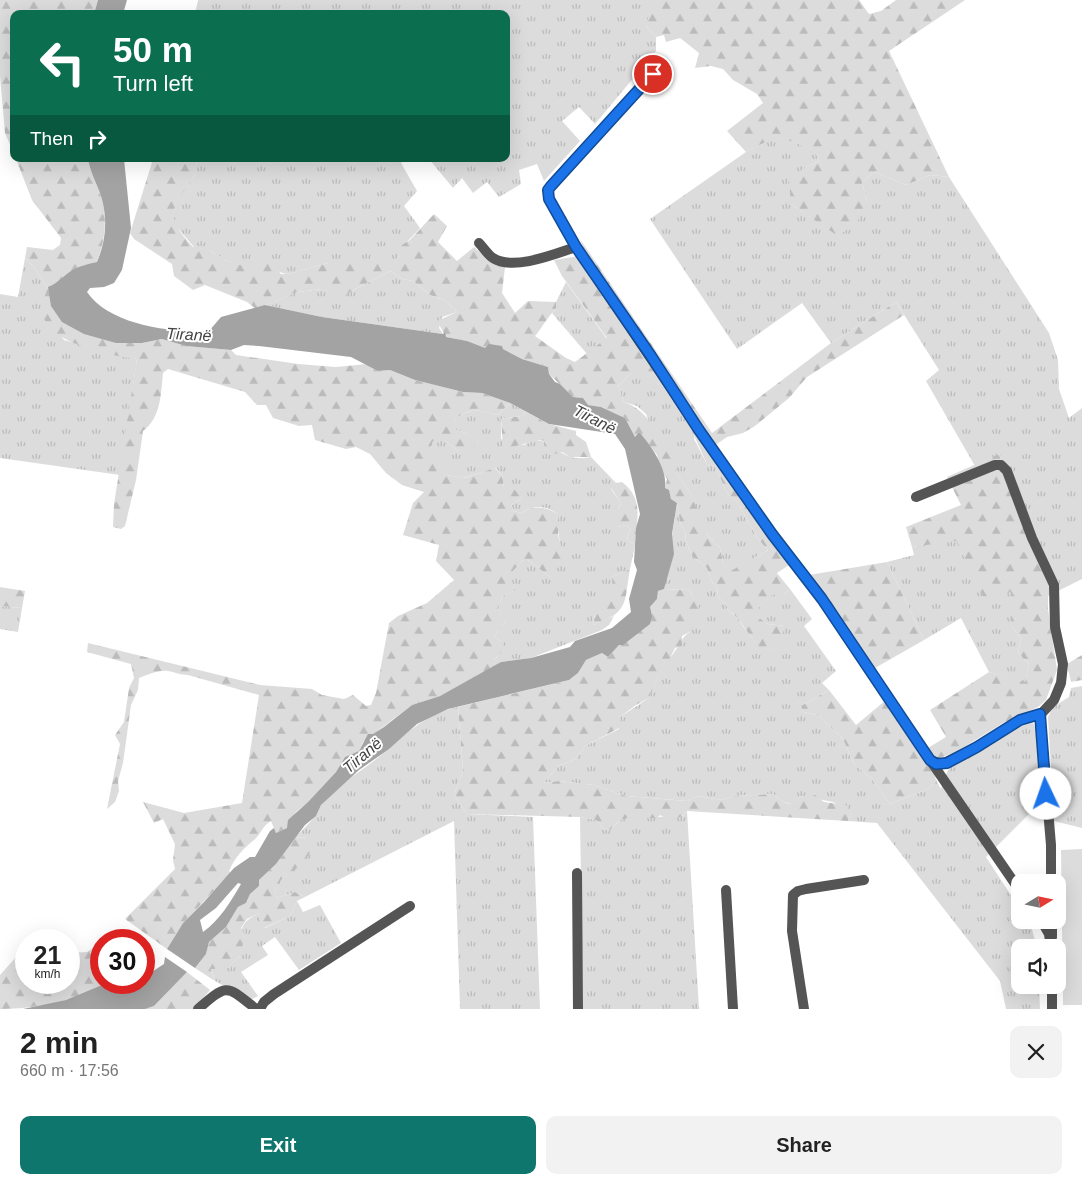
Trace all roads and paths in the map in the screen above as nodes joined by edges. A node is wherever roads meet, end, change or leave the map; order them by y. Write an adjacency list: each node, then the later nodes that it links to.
1 (653, 74): 3 (street)
2 (480, 243): 3 (street)
3 (576, 247): 6 (street)
4 (916, 498): 5 (street)
5 (1040, 714): 6 (street); 8 (street)
6 (930, 760): 9 (street)
7 (577, 873): 17 (street)
8 (1051, 874)
9 (1011, 878)
10 (864, 880): 19 (street)
11 (726, 890): 18 (street)
12 (410, 906): 16 (street)
13 (1052, 994): 20 (street)
14 (198, 1009): 15 (street)
15 (256, 1009)
16 (260, 1009)
17 (578, 1009)
18 (733, 1009)
19 (804, 1009)
20 (1052, 1009)

